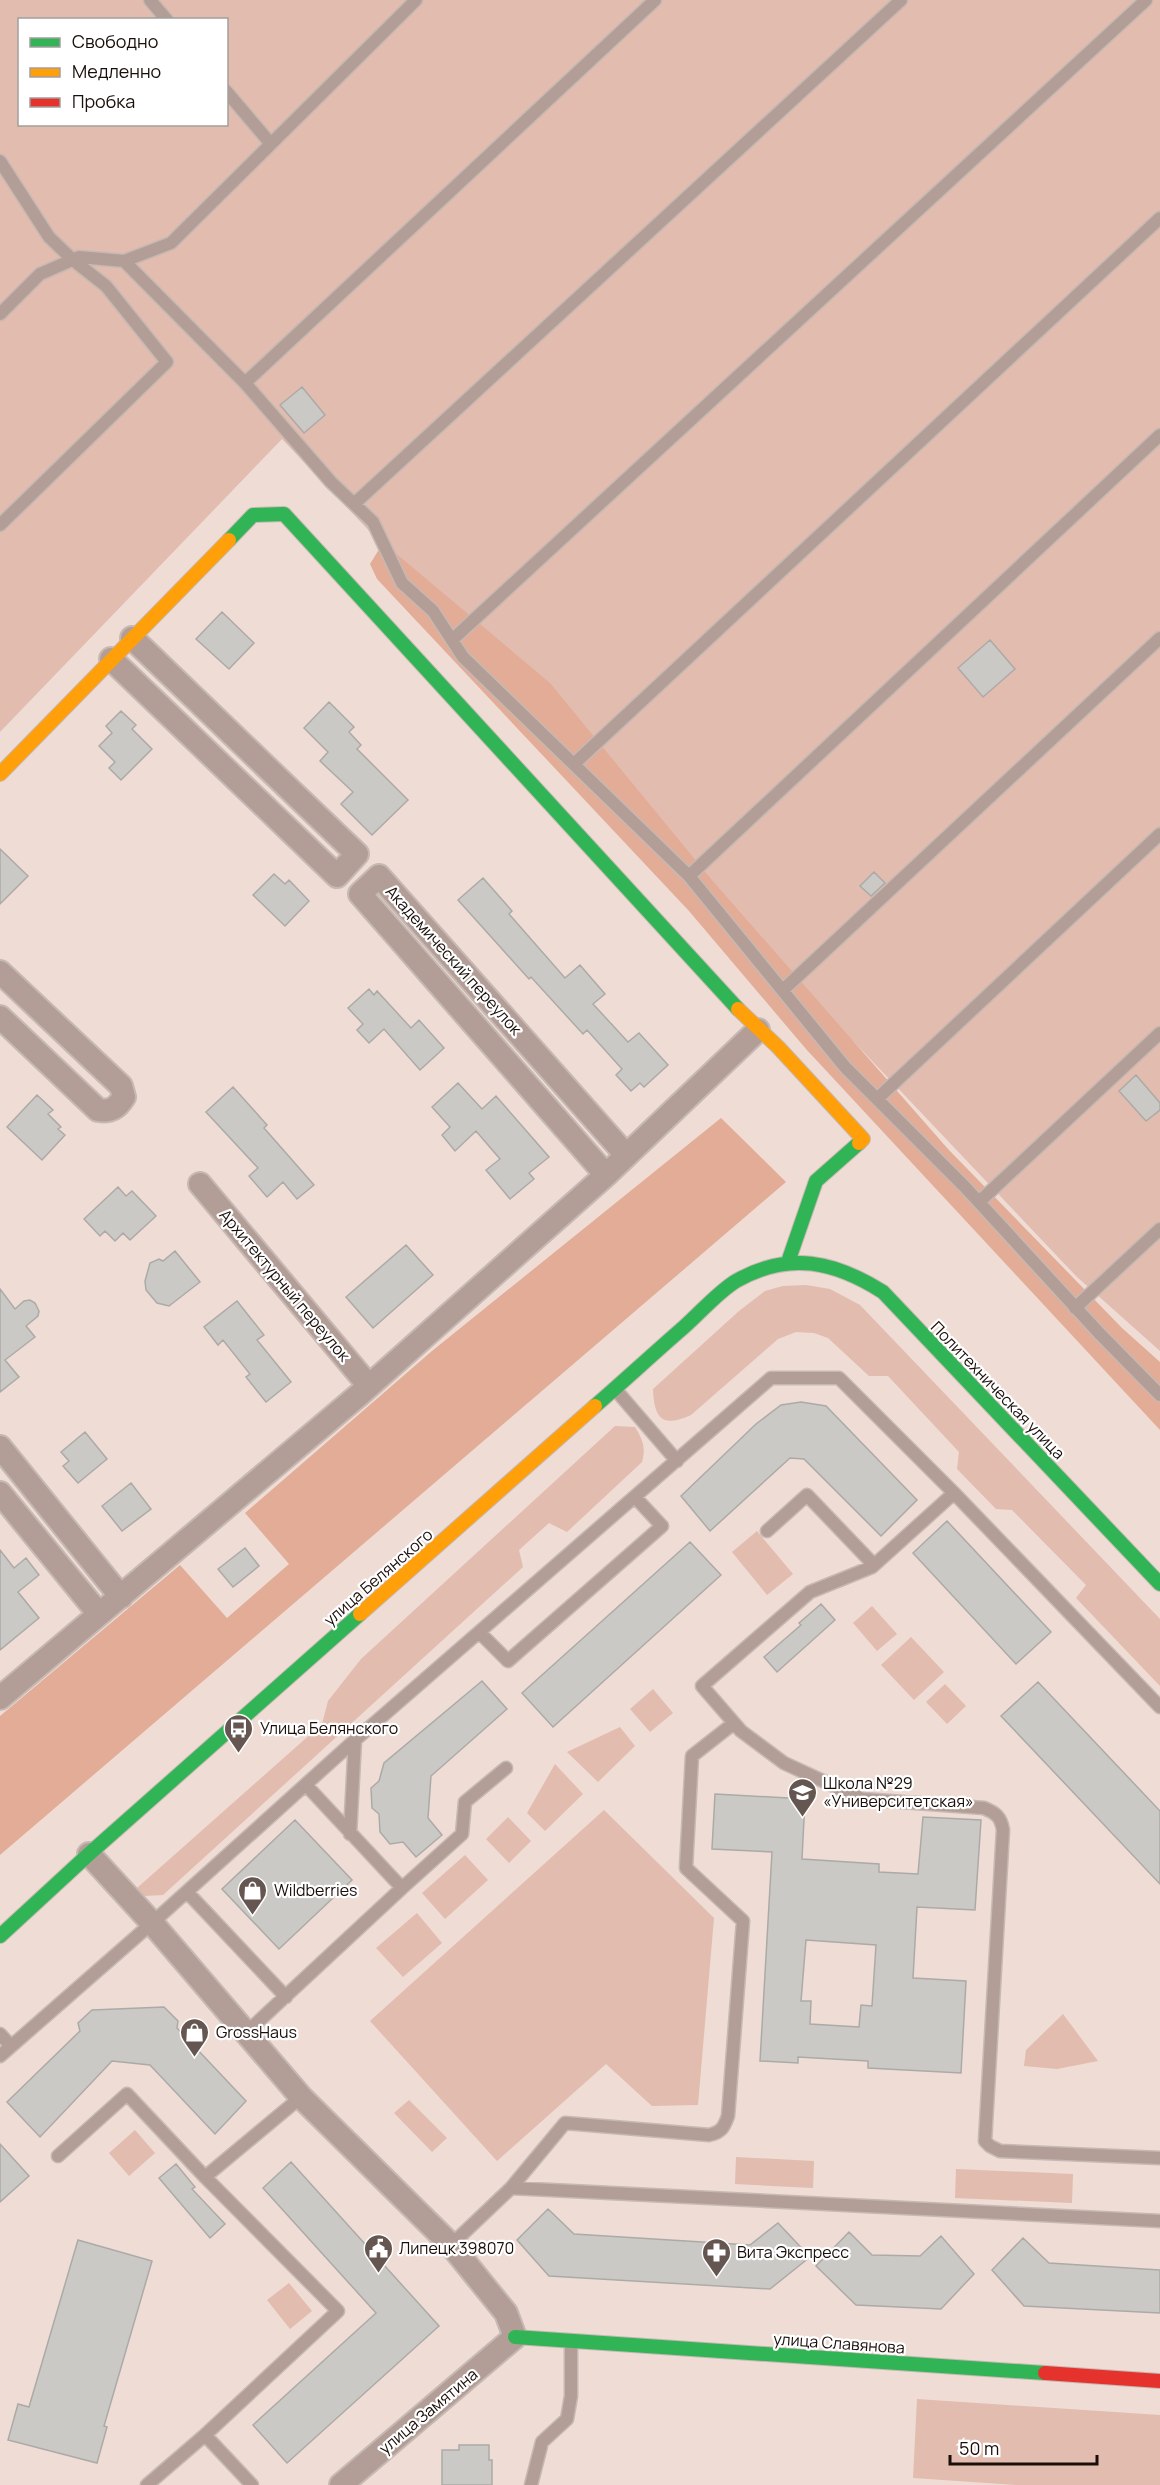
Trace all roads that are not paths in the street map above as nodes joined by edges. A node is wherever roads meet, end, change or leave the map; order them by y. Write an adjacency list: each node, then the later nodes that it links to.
1 (150, 0): 6 (lane)
2 (416, 0): 8 (lane)
3 (656, 0): 14 (lane)
4 (901, 0): 16 (lane)
5 (1146, 0): 20 (lane)
6 (165, 18)
7 (228, 93): 8 (lane)
8 (271, 144): 12 (lane)
9 (0, 161): 11 (lane)
10 (1160, 218): 22 (lane)
11 (73, 260): 12 (lane); 13 (lane); 17 (lane)
12 (124, 261): 14 (lane)
13 (0, 314)
14 (245, 383): 16 (lane)
15 (1160, 435): 25 (lane)
16 (354, 504): 20 (lane)
17 (0, 525)
18 (132, 638): 21 (street); 21 (street); 29 (street)
19 (1160, 638): 27 (lane)
20 (452, 640): 22 (lane)
21 (111, 660): 23 (street)
22 (574, 764): 25 (lane)
23 (0, 774)
24 (1160, 834): 31 (lane)
25 (689, 876): 27 (lane)
26 (0, 972): 28 (street)
27 (783, 990): 31 (lane)
28 (0, 1017)
29 (758, 1030): 32 (street); 37 (street)
30 (1160, 1033): 35 (lane)
31 (878, 1099): 35 (lane)
32 (626, 1155): 33 (street); 33 (street, Академический переулок)
33 (606, 1175): 39 (street)
34 (200, 1185): 39 (street, Архитектурный переулок)
35 (979, 1203): 38 (lane)
36 (1160, 1229): 38 (lane)
37 (788, 1262): 40 (street, улица Белянского); 49 (street, Политехническая улица)
38 (1075, 1308): 41 (lane)
39 (369, 1386): 50 (street)
40 (615, 1389): 43 (lane); 60 (street, улица Белянского)
41 (1160, 1395)
42 (0, 1447): 50 (street)
43 (677, 1461): 45 (lane); 46 (lane)
44 (0, 1493): 51 (street)
45 (954, 1493): 48 (lane); 54 (lane)
46 (635, 1497): 52 (lane); 52 (lane)
47 (767, 1531): 48 (lane)
48 (874, 1565): 55 (lane)
49 (1160, 1584)
50 (121, 1597): 51 (street)
51 (99, 1614): 53 (street)
52 (479, 1632): 56 (lane)
53 (0, 1698)
54 (1160, 1707)
55 (734, 1723): 72 (lane); 74 (lane)
56 (355, 1740): 58 (lane); 59 (lane)
57 (506, 1768): 61 (lane)
58 (306, 1785): 59 (lane); 62 (lane)
59 (350, 1834): 61 (lane)
60 (89, 1854): 63 (street); 64 (street, улица Белянского)
61 (402, 1888): 65 (lane)
62 (187, 1892): 63 (lane); 65 (lane)
63 (152, 1923): 66 (street); 68 (lane)
64 (0, 1936)
65 (286, 1996): 66 (lane)
66 (246, 2033): 70 (street)
67 (0, 2034): 68 (lane)
68 (11, 2046): 69 (lane)
69 (0, 2056)
70 (302, 2097): 73 (lane); 76 (street)
71 (58, 2156): 73 (lane)
72 (1160, 2158)
73 (205, 2177): 80 (lane)
74 (511, 2188): 75 (lane); 76 (lane)
75 (1160, 2221)
76 (451, 2245): 77 (street)
77 (515, 2337): 78 (street, улица Славянова); 83 (street, улица Замятина)
78 (571, 2342): 79 (street, улица Славянова); 84 (lane)
79 (1160, 2381)
80 (205, 2435): 81 (lane); 82 (lane)
81 (147, 2485)
82 (252, 2485)
83 (341, 2485)
84 (531, 2485)

